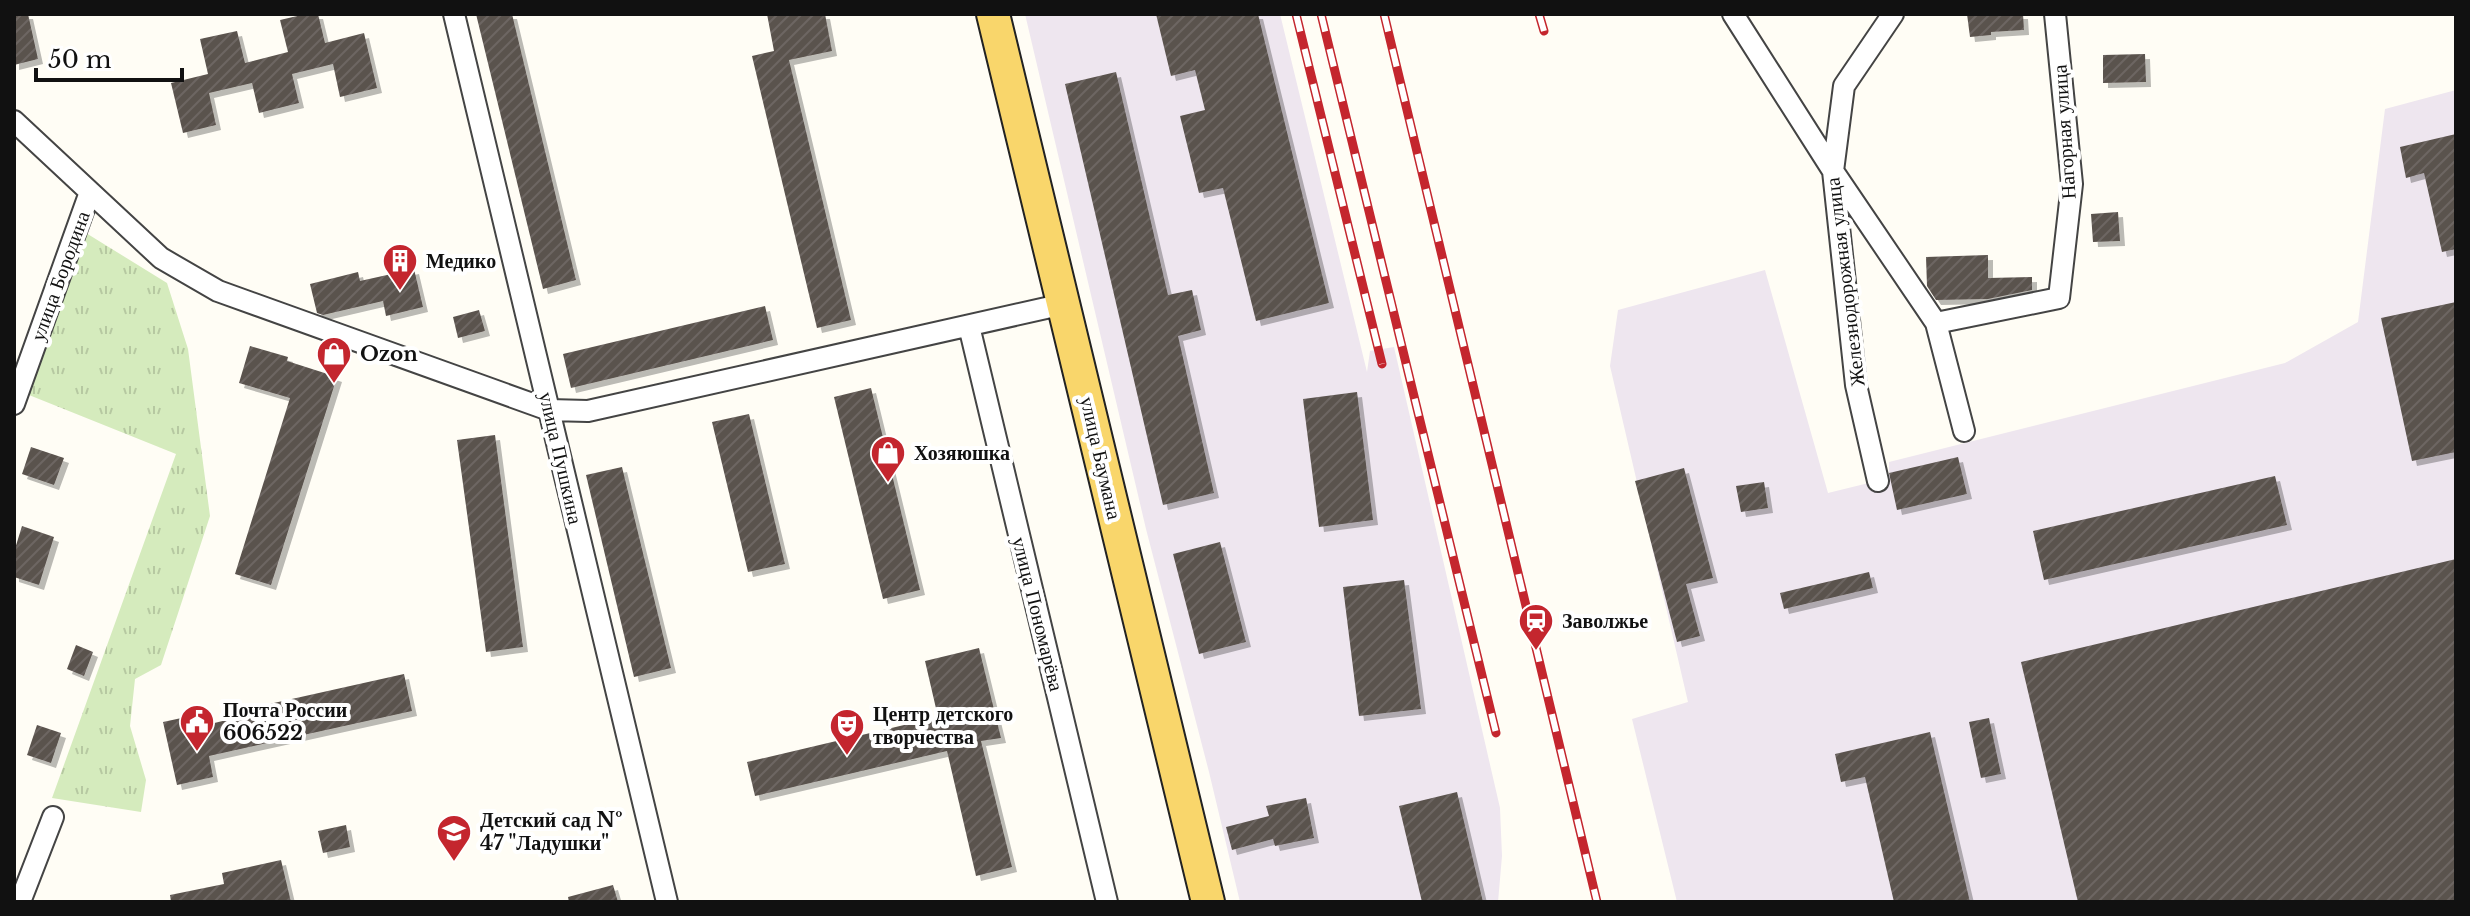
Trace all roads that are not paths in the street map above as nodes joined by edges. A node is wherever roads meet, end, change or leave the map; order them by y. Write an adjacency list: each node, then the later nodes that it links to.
1 (454, 14): 13 (street, улица Пушкина)
2 (993, 14): 9 (main road, улица Баумана)
3 (1733, 14): 7 (street, Железнодорожная улица)
4 (1893, 14): 7 (street)
5 (2055, 14): 10 (street, Нагорная улица)
6 (14, 121): 8 (street)
7 (1833, 171): 10 (street); 15 (street, Железнодорожная улица)
8 (90, 192): 12 (street, улица Бородина); 13 (street)
9 (1064, 304): 11 (street); 20 (main road, улица Баумана)
10 (1936, 323): 14 (street)
11 (969, 326): 13 (street); 19 (street, улица Пономарёва)
12 (14, 404)
13 (549, 410): 18 (street, улица Пушкина)
14 (1964, 431)
15 (1878, 481)
16 (53, 817): 17 (street)
17 (20, 902)
18 (667, 902)
19 (1107, 902)
20 (1208, 902)

